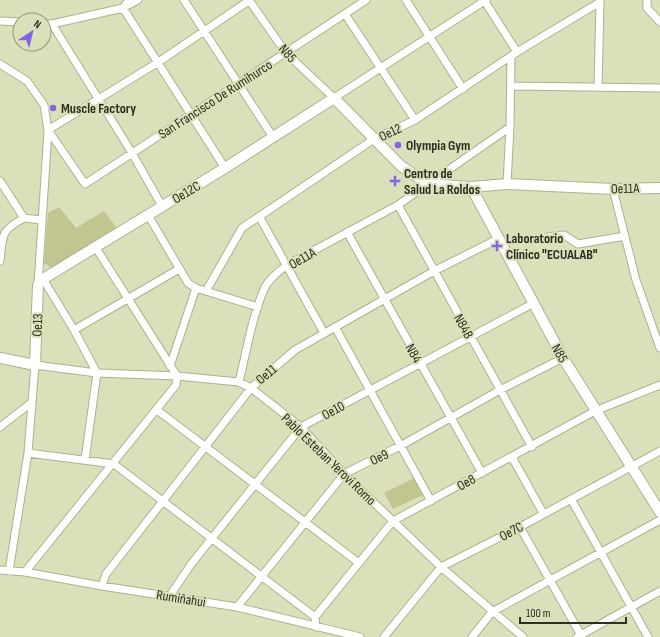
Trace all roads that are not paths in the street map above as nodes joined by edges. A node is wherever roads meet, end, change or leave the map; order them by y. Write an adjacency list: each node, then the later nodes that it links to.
1 (129, 0): 10 (street)
2 (138, 0): 10 (street)
3 (184, 0): 16 (street)
4 (249, 0): 16 (street); 18 (street, N85)
5 (366, 0): 11 (street, San Francisco De Rumihurco)
6 (406, 0): 17 (street)
7 (485, 0): 17 (street); 19 (street)
8 (647, 0): 12 (street)
9 (600, 1): 19 (street, Oe12); 25 (street)
10 (123, 8): 15 (street); 20 (street)
11 (345, 14): 18 (street, San Francisco De Rumihurco); 22 (street)
12 (657, 19)
13 (0, 21): 14 (street)
14 (12, 22)
15 (52, 24): 29 (street)
16 (205, 32): 20 (street); 23 (street)
17 (430, 37): 22 (street); 27 (street)
18 (286, 53): 23 (street, San Francisco De Rumihurco); 28 (street, N85)
19 (514, 54): 24 (street); 27 (street, Oe12)
20 (157, 63): 29 (street); 30 (street)
21 (0, 64): 33 (street)
22 (381, 68): 28 (street); 31 (street)
23 (238, 84): 30 (street, San Francisco De Rumihurco); 34 (street)
24 (511, 86): 25 (street); 32 (street)
25 (598, 87): 26 (street)
26 (660, 88)
27 (463, 89): 31 (street, Oe12)
28 (334, 98): 34 (main road, Oe12C); 35 (main road)
29 (99, 99): 33 (street); 36 (street)
30 (190, 115): 36 (street, San Francisco De Rumihurco); 37 (street)
31 (415, 120): 35 (street, Oe12)
32 (510, 127): 39 (street, Oe11A); 40 (street)
33 (48, 130): 36 (street, San Francisco De Rumihurco); 49 (street)
34 (273, 137): 37 (main road, Oe12C)
35 (374, 139): 39 (main road); 47 (street, Oe12)
36 (132, 153): 45 (street)
37 (225, 168): 45 (main road, Oe12C)
38 (0, 181): 48 (street)
39 (428, 184): 41 (main road, Oe11A); 44 (street, Oe11A)
40 (507, 184): 41 (main road, Oe11A); 43 (main road, Oe11A)
41 (471, 187): 53 (main road, N85)
42 (660, 188): 43 (main road, Oe11A)
43 (613, 189): 51 (street)
44 (398, 205): 50 (street, Oe11A); 58 (street, N84B)
45 (162, 206): 46 (main road, Oe12C)
46 (148, 215): 54 (main road, Oe12C); 57 (street)
47 (258, 216): 56 (street); 61 (street, Oe12)
48 (24, 218): 49 (street); 55 (street)
49 (41, 220): 59 (street)
50 (347, 232): 56 (street, Oe11A); 63 (street, N84)
51 (625, 236): 52 (street); 70 (street)
52 (547, 237)
53 (498, 238): 58 (street, Oe11); 64 (main road, N85)
54 (96, 248): 59 (main road, Oe12C); 62 (street)
55 (0, 261)
56 (287, 266): 65 (street, Oe11A); 68 (street)
57 (179, 269): 60 (street); 62 (street)
58 (434, 271): 63 (street, Oe11); 69 (street, N84B)
59 (41, 282): 67 (street); 74 (main road, Oe13)
60 (196, 288): 61 (street); 75 (street)
61 (206, 291): 65 (street)
62 (127, 299): 67 (street); 75 (street)
63 (385, 301): 66 (street, Oe11); 73 (street, N84)
64 (534, 303): 69 (street, Oe10); 72 (main road, N85)
65 (258, 308): 78 (street, Oe11A)
66 (335, 327): 68 (street, Oe11); 82 (street)
67 (74, 330): 76 (street)
68 (324, 333): 80 (street, Oe11)
69 (470, 337): 73 (street, Oe10); 81 (street, N84B)
70 (660, 348)
71 (0, 358): 74 (main road, Pablo Esteban Yerovi Romo)
72 (563, 358): 81 (street, Oe9); 85 (main road, N85)
73 (420, 364): 82 (street, Oe10); 86 (street, N84)
74 (35, 365): 76 (street, Pablo Esteban Yerovi Romo); 83 (street)
75 (170, 366): 77 (street)
76 (97, 373): 77 (street, Pablo Esteban Yerovi Romo); 95 (street)
77 (177, 376): 78 (street, Pablo Esteban Yerovi Romo); 84 (street)
78 (239, 382): 80 (street, Pablo Esteban Yerovi Romo)
79 (660, 386): 85 (street, Oe8)
80 (251, 388): 88 (street, Pablo Esteban Yerovi Romo); 90 (street, Oe11)
81 (500, 390): 86 (street, Oe9); 91 (street, N84B)
82 (370, 391): 88 (street, Oe10); 89 (street)
83 (31, 403): 87 (street); 93 (street)
84 (158, 410): 90 (street); 96 (street)
85 (595, 411): 91 (street, Oe8); 97 (main road, N85)
86 (451, 418): 89 (street, Oe9); 98 (street, N84)
87 (0, 427)
88 (301, 427): 99 (street, Pablo Esteban Yerovi Romo); 100 (street, Oe10)
89 (402, 445): 99 (street, Oe9); 103 (street)
90 (206, 447): 100 (street); 102 (street, Oe11)
91 (532, 447): 94 (street, Oe8)
92 (660, 451): 97 (street, Oe7C)
93 (28, 453): 95 (street); 115 (street)
94 (512, 457): 98 (street, Oe8); 105 (street)
95 (85, 460): 96 (street)
96 (114, 464): 102 (street); 116 (street)
97 (632, 466): 101 (street, Oe7C); 104 (main road, N85)
98 (482, 473): 103 (street, Oe8)
99 (344, 474): 107 (street, Pablo Esteban Yerovi Romo); 108 (street, Oe9)
100 (256, 484): 108 (street); 110 (street, Oe10)
101 (571, 499): 105 (street, Oe7C); 111 (street)
102 (163, 501): 110 (street); 119 (street, Oe11)
103 (431, 501): 107 (street, Oe8)
104 (660, 512)
105 (543, 513): 109 (street, Oe7C)
106 (660, 520): 111 (street)
107 (393, 521): 112 (street, Oe8); 113 (street, Pablo Esteban Yerovi Romo)
108 (305, 523): 112 (street); 117 (street, Oe9)
109 (520, 527): 113 (street, Oe7C); 118 (street)
110 (212, 538): 117 (street); 121 (street, Oe10)
111 (601, 554): 118 (street); 123 (street)
112 (359, 563): 125 (street, Oe8)
113 (441, 567): 124 (street, Pablo Esteban Yerovi Romo); 129 (street, Oe7C)
114 (0, 570): 115 (street, Rumiñahui)
115 (9, 571): 116 (street, Rumiñahui)
116 (25, 572): 119 (street, Rumiñahui)
117 (261, 576): 122 (street, Oe9); 125 (street)
118 (551, 581): 124 (street); 127 (street)
119 (102, 586): 121 (street, Rumiñahui)
120 (660, 591): 123 (street)
121 (169, 597): 122 (street, Rumiñahui)
122 (237, 607): 126 (street, Rumiñahui)
123 (630, 607): 127 (street); 132 (street)
124 (492, 612): 130 (street); 131 (street, Pablo Esteban Yerovi Romo)
125 (315, 617): 126 (street)
126 (316, 627): 128 (street, Rumiñahui)
127 (580, 636)
128 (360, 637)
129 (384, 637)
130 (472, 637)
131 (523, 637)
132 (648, 637)

